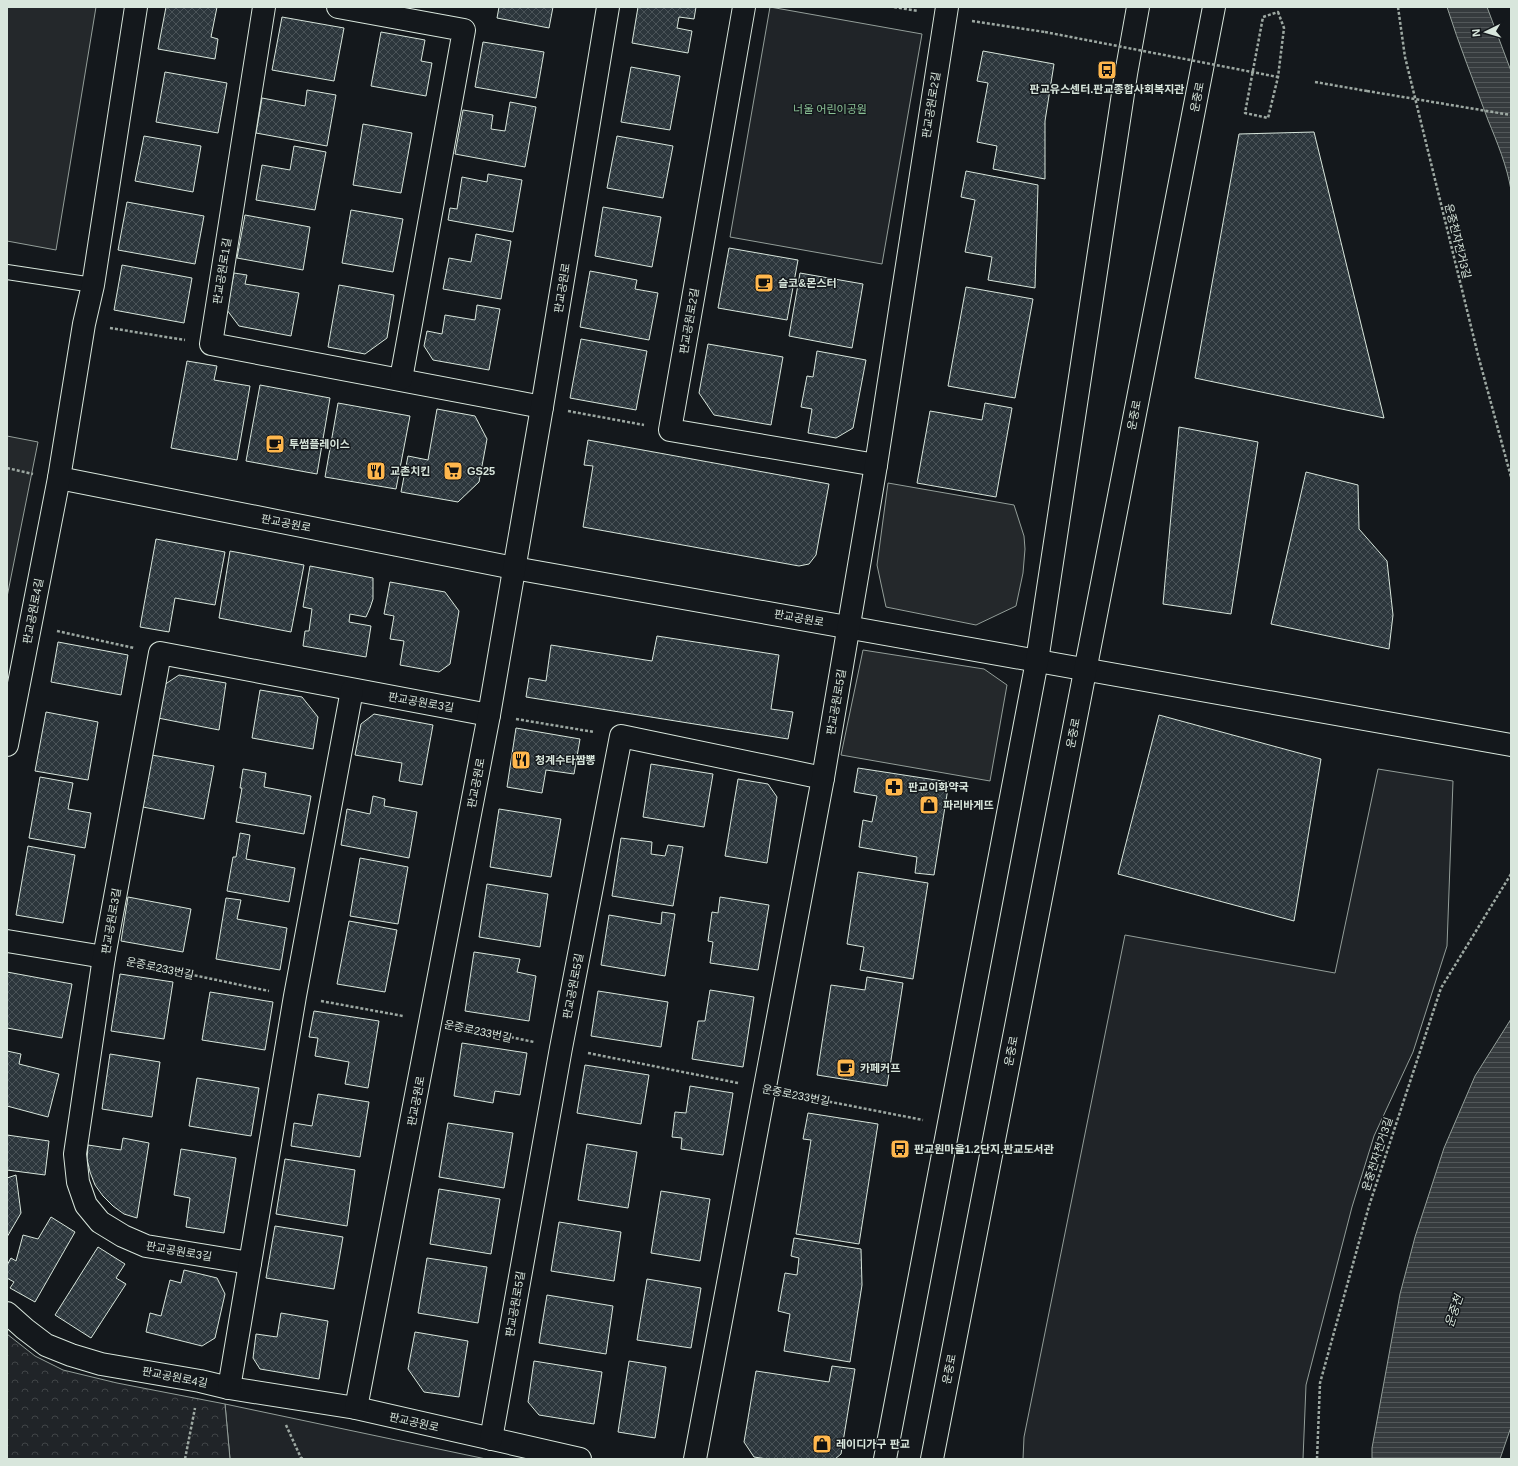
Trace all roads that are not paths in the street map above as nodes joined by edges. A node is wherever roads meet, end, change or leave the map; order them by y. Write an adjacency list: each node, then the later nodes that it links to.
1 (136, 7): 10 (street)
2 (264, 7): 11 (street, 판교공원로1길)
3 (338, 7): 11 (street)
4 (608, 7): 12 (street, 판교공원로)
5 (744, 7): 13 (street, 판교공원로2길)
6 (1138, 7): 17 (street)
7 (1214, 7): 18 (street, 운중로)
8 (946, 12): 13 (street, 판교공원로2길)
9 (7, 272): 10 (lane)
10 (93, 285): 14 (street)
11 (401, 379): 12 (street)
12 (542, 407): 15 (street, 판교공원로)
13 (876, 465): 16 (street, 판교공원로2길)
14 (59, 478): 15 (street, 판교공원로); 21 (street, 판교공원로4길)
15 (514, 568): 16 (street, 판교공원로); 20 (street, 판교공원로)
16 (848, 627): 17 (street, 판교공원로); 23 (street, 판교공원로5길)
17 (1037, 661): 18 (street, 판교공원로); 33 (street)
18 (1085, 670): 22 (street, 판교공원로); 34 (street, 운중로)
19 (352, 690): 20 (street, 판교공원로3길); 25 (street, 판교공원로3길); 26 (street)
20 (489, 715): 29 (street, 판교공원로)
21 (7, 745)
22 (1511, 745)
23 (823, 778): 30 (street, 판교공원로5길); 32 (street, 판교공원로5길)
24 (7, 941): 25 (street)
25 (104, 957): 26 (street, 판교공원로3길)
26 (250, 1264): 28 (street)
27 (7, 1313): 28 (street, 판교공원로4길)
28 (229, 1388): 29 (street, 판교공원로4길)
29 (356, 1408): 30 (street, 판교공원로)
30 (491, 1439): 31 (street, 판교공원로)
31 (580, 1459)
32 (695, 1459)
33 (885, 1459)
34 (932, 1459)

